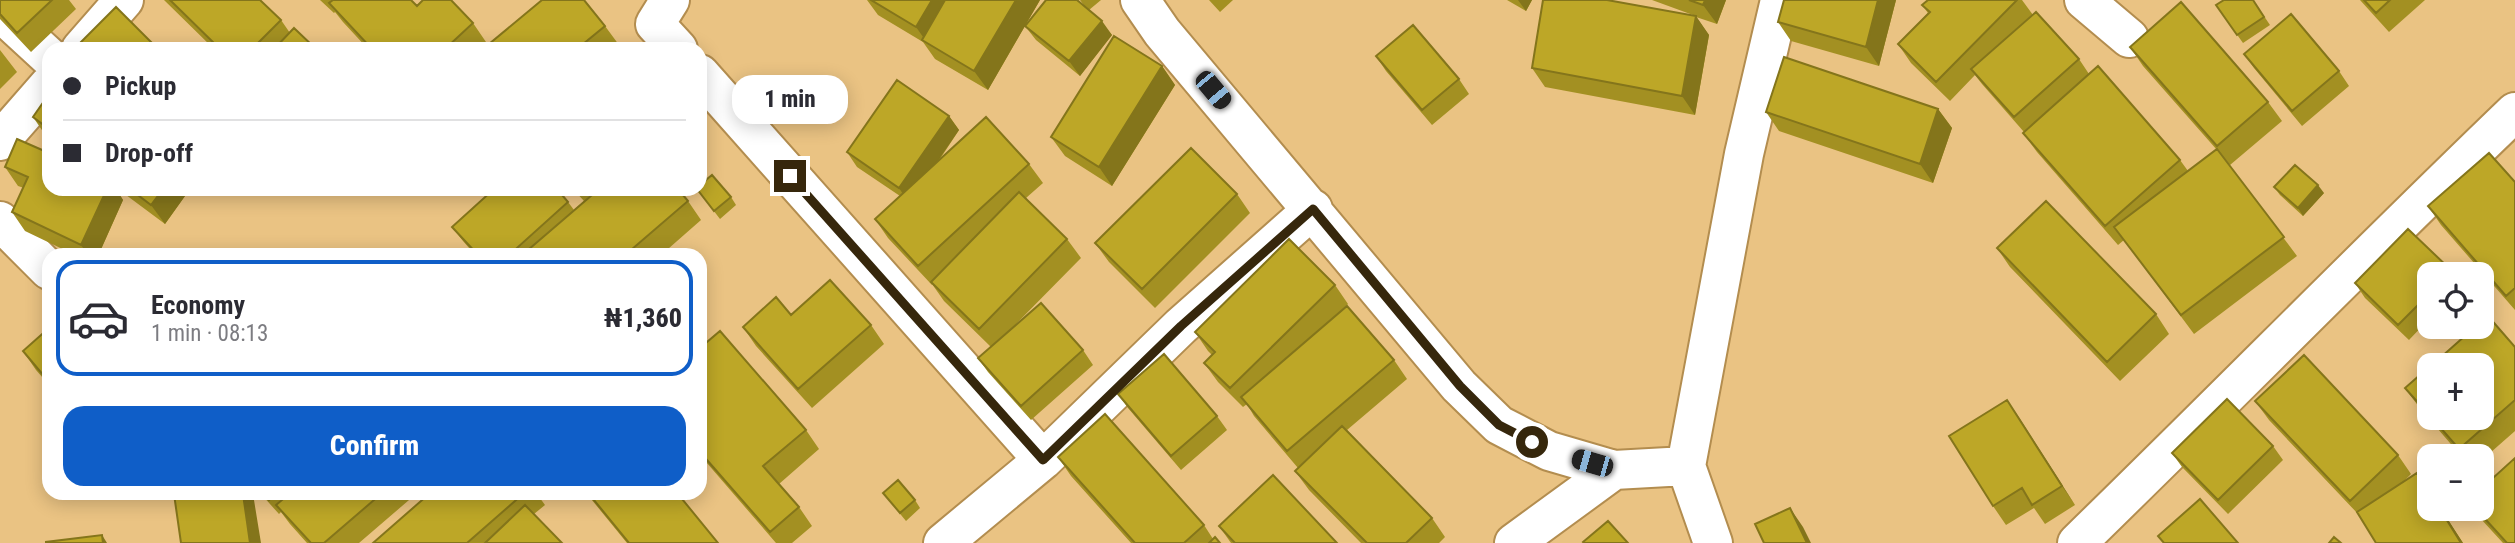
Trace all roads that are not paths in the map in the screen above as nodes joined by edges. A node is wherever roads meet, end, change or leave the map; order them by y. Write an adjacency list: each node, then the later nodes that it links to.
1 (124, 0): 8 (street)
2 (670, 0): 9 (street)
3 (1140, 0): 15 (street)
4 (1780, 0): 19 (street)
5 (2084, 0): 7 (street)
6 (0, 12): 10 (street)
7 (2129, 38)
8 (87, 42)
9 (672, 42)
10 (42, 51)
11 (707, 82): 18 (street)
12 (42, 93): 14 (street)
13 (2515, 112): 24 (street)
14 (0, 141)
15 (1313, 209): 18 (street); 20 (street)
16 (0, 221): 17 (street)
17 (42, 263)
18 (1043, 460): 21 (street)
19 (1686, 466): 20 (street); 23 (street)
20 (1614, 470): 22 (street)
21 (943, 543)
22 (1514, 543)
23 (1713, 543)
24 (2077, 543)

